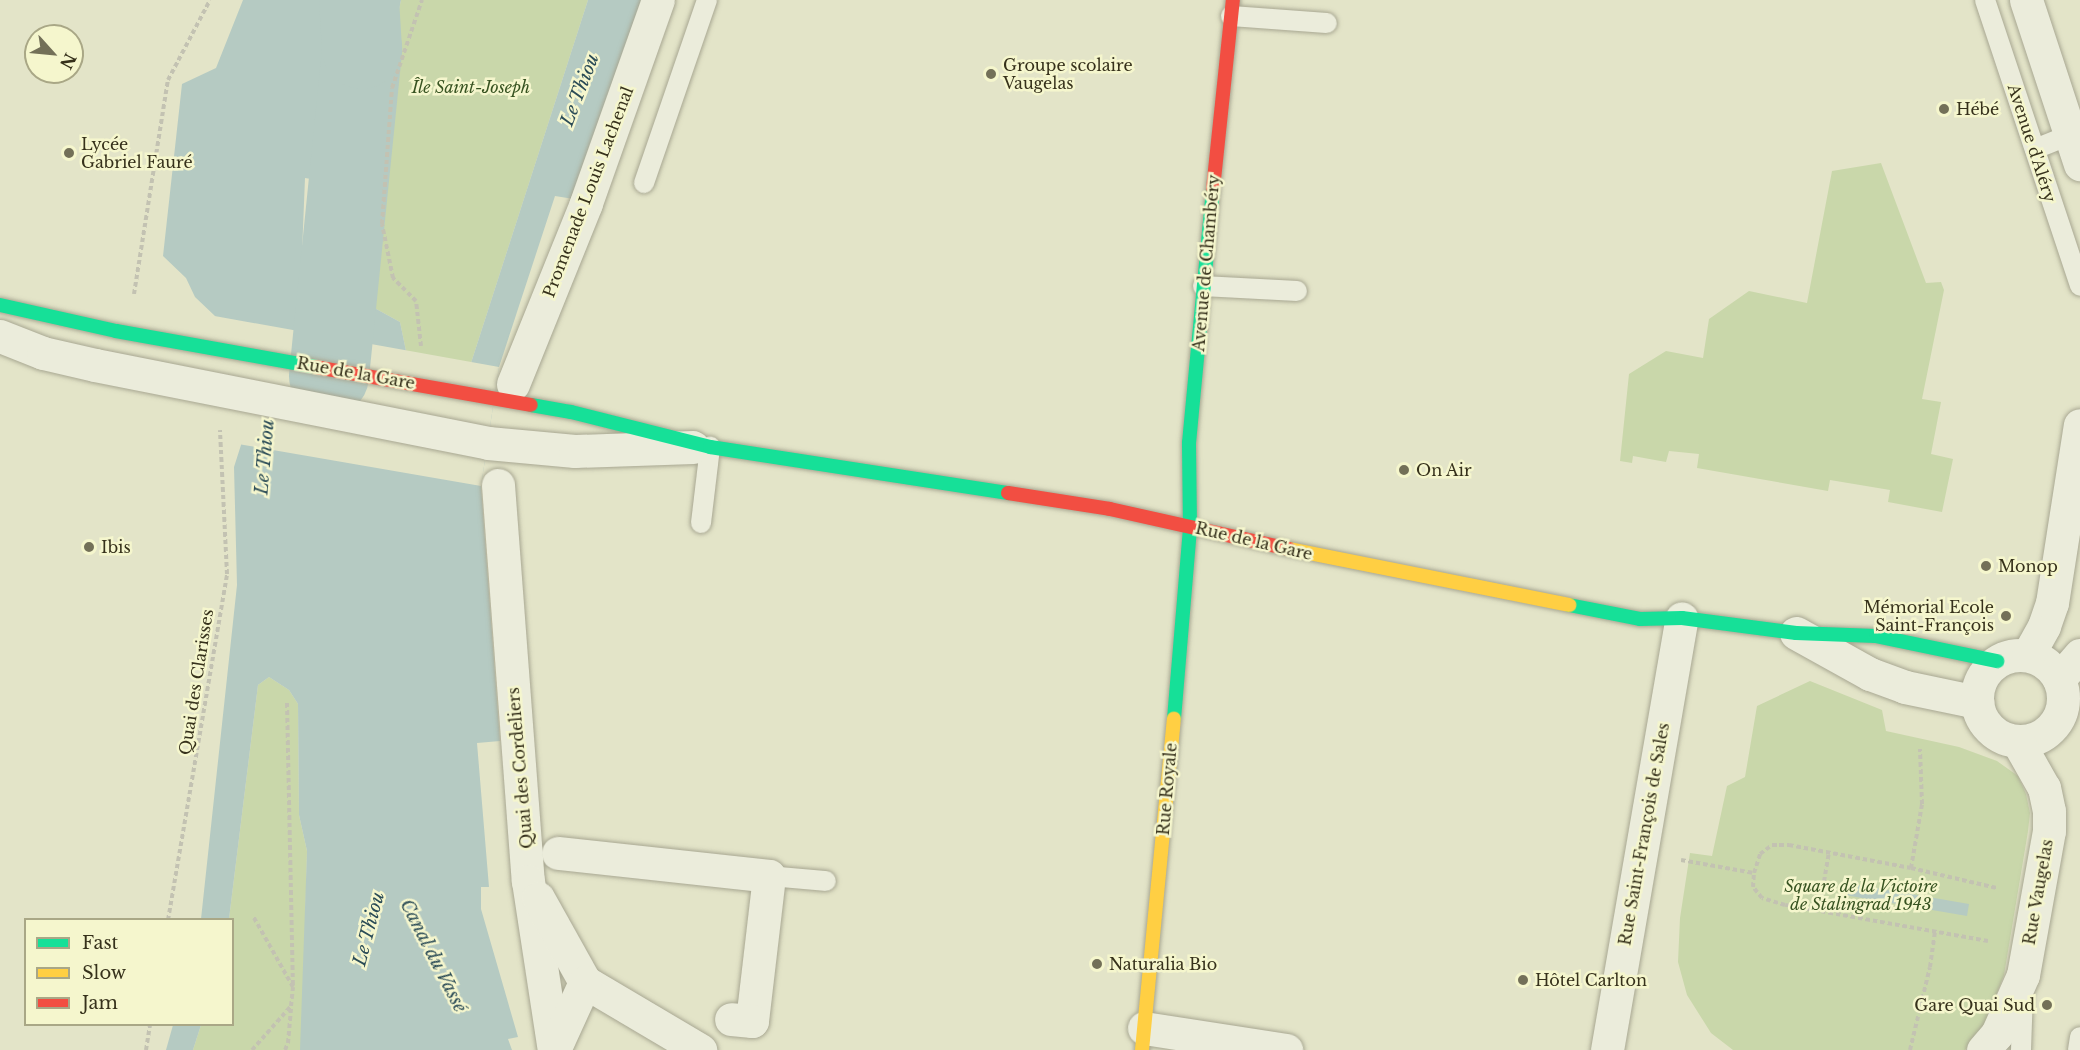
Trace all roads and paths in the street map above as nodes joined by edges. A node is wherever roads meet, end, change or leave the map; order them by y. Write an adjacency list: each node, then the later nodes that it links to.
1 (210, 0): 15 (path)
2 (422, 0): 18 (path)
3 (658, 0): 19 (street, Promenade Louis Lachenal)
4 (706, 0): 11 (lane)
5 (1985, 0): 9 (lane, Avenue d'Aléry)
6 (2026, 0): 10 (street)
7 (1232, 8): 8 (lane); 12 (street, Avenue de Chambéry)
8 (1327, 23)
9 (2035, 149): 10 (lane); 13 (lane, Avenue d'Aléry)
10 (2075, 149)
11 (644, 183)
12 (1203, 286): 14 (lane); 27 (street, Avenue de Chambéry)
13 (2080, 286)
14 (1297, 291)
15 (134, 295)
16 (0, 305): 18 (street, Rue de la Gare)
17 (0, 336): 24 (street, Rue de la Gare)
18 (419, 384): 19 (street, Rue de la Gare)
19 (504, 391): 20 (street, Rue de la Gare)
20 (571, 412): 23 (street, Rue de la Gare); 24 (street)
21 (2080, 425): 31 (street)
22 (221, 447): 48 (path, Quai des Clarisses)
23 (710, 447): 24 (street, Rue de la Gare); 26 (lane); 27 (street, Rue de la Gare)
24 (564, 450)
25 (498, 484): 43 (street, Quai des Cordeliers)
26 (701, 523)
27 (1190, 527): 28 (street, Rue de la Gare); 58 (street, Rue Royale)
28 (1682, 618): 29 (street, Rue de la Gare); 65 (street, Rue Saint-François de Sales)
29 (1796, 633): 31 (street, Rue de la Gare); 33 (street, Rue de la Gare)
30 (2080, 655): 32 (street)
31 (2012, 658): 32 (street); 33 (street)
32 (2059, 679): 35 (street)
33 (1977, 702): 35 (street)
34 (288, 704): 53 (path)
35 (2018, 742): 51 (street, Rue Vaugelas)
36 (1920, 749): 40 (path)
37 (1829, 852): 40 (path); 41 (path); 46 (path)
38 (558, 853): 42 (street)
39 (1689, 862): 41 (path)
40 (1911, 868): 45 (path)
41 (1754, 873): 46 (path)
42 (769, 876): 44 (lane); 55 (street)
43 (528, 881): 52 (street); 62 (street, Quai des Cordeliers)
44 (826, 881)
45 (2000, 889)
46 (1819, 911): 49 (path)
47 (253, 916): 53 (path)
48 (168, 918)
49 (1935, 931): 50 (path); 66 (path)
50 (1989, 941)
51 (2023, 975): 67 (street); 68 (lane, Rue Vaugelas)
52 (585, 982): 62 (street); 63 (street)
53 (293, 987): 54 (path)
54 (291, 1006): 60 (path); 61 (path)
55 (731, 1019)
56 (150, 1026): 59 (path)
57 (2080, 1037): 69 (lane)
58 (1143, 1039): 64 (street)
59 (146, 1050)
60 (252, 1050)
61 (285, 1050)
62 (554, 1050)
63 (699, 1050)
64 (1286, 1050)
65 (1607, 1050)
66 (1910, 1050)
67 (1983, 1050)
68 (2021, 1050)
69 (2078, 1050)

